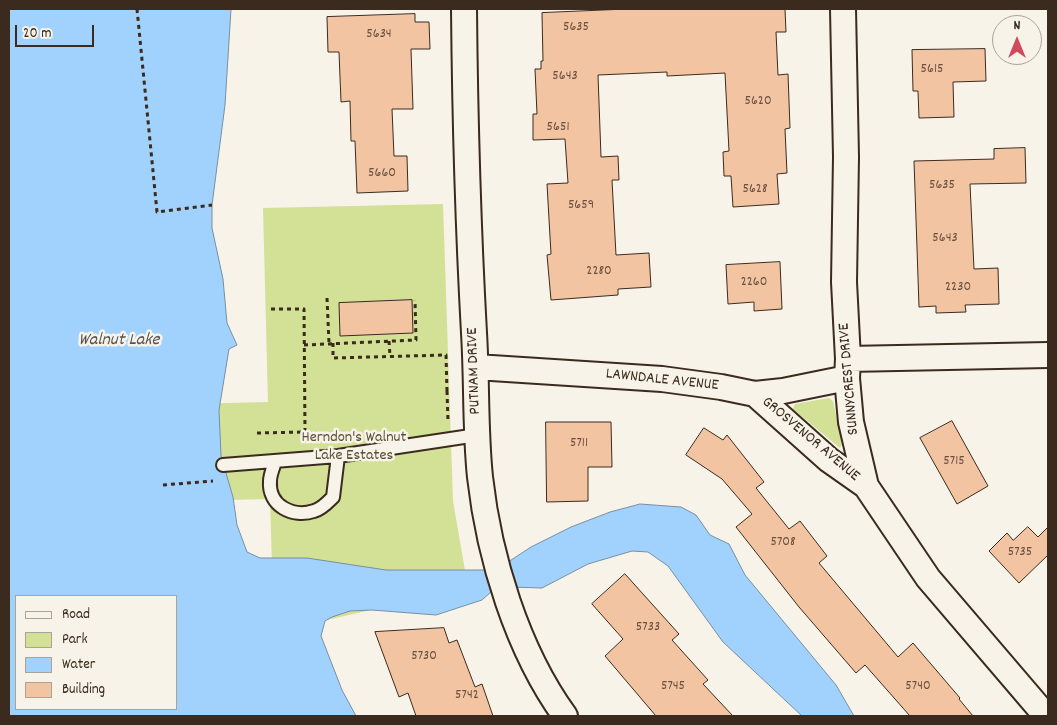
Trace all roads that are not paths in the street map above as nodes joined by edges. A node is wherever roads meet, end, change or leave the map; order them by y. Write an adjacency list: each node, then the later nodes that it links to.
1 (464, 9): 4 (street, PUTNAM DRIVE)
2 (843, 9): 5 (street, SUNNYCREST DRIVE)
3 (1048, 355): 5 (street, LAWNDALE AVENUE)
4 (476, 366): 6 (street, LAWNDALE AVENUE); 7 (street, PUTNAM DRIVE)
5 (848, 368): 6 (street, LAWNDALE AVENUE); 11 (street, SUNNYCREST DRIVE)
6 (755, 394): 11 (street, GROSVENOR AVENUE)
7 (477, 435): 8 (lane); 12 (street, PUTNAM DRIVE)
8 (338, 456): 9 (lane); 9 (lane)
9 (275, 462): 10 (lane)
10 (223, 465)
11 (866, 486): 13 (street, SUNNYCREST DRIVE)
12 (565, 716)
13 (1046, 716)

